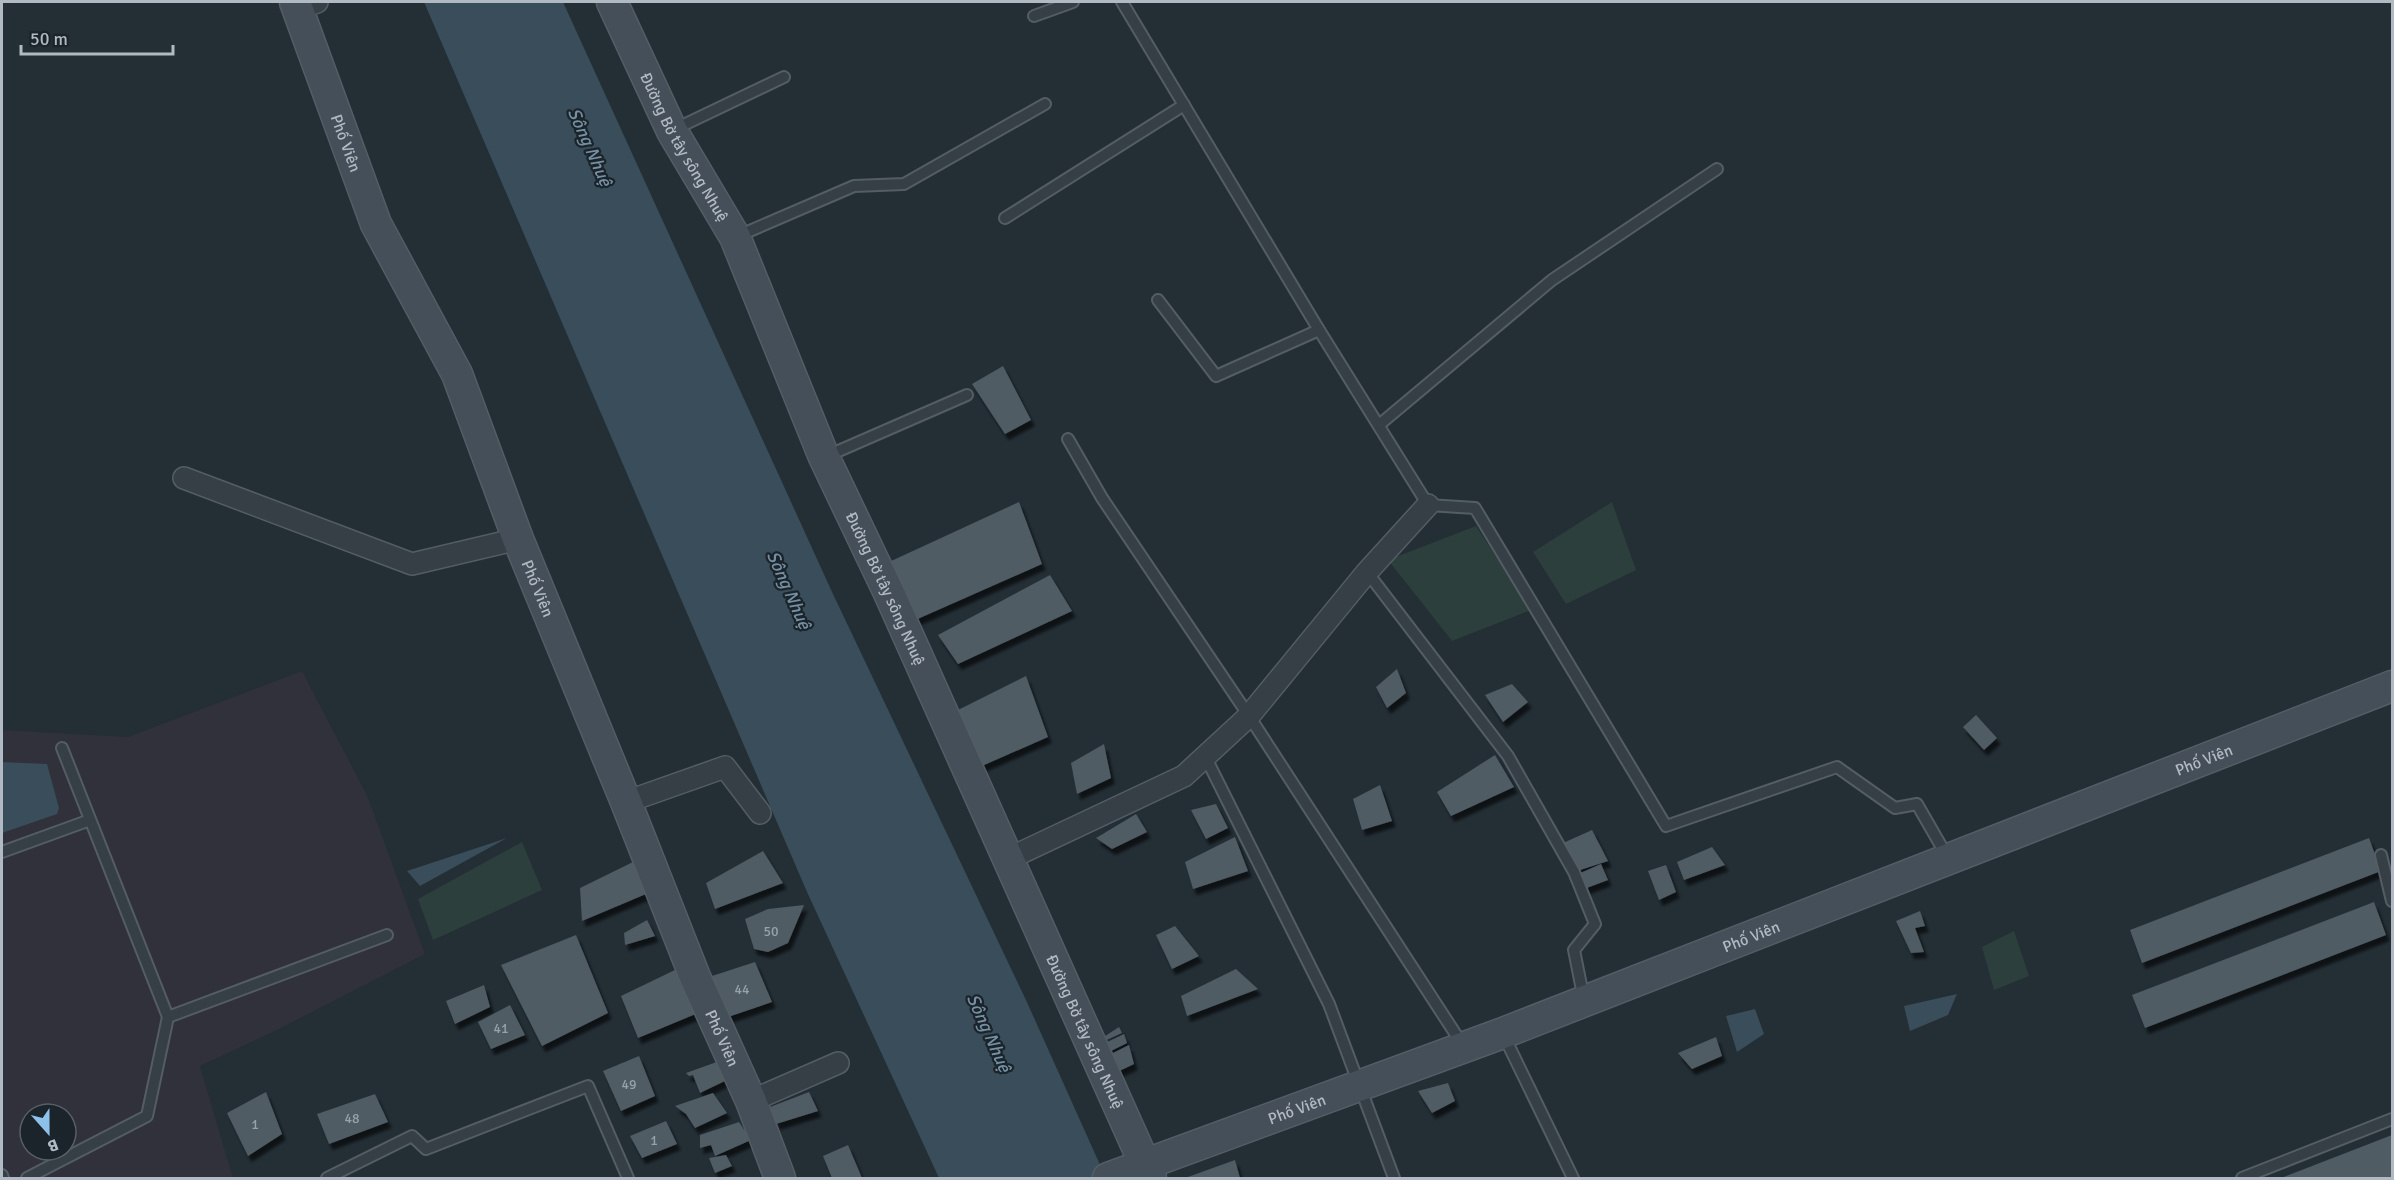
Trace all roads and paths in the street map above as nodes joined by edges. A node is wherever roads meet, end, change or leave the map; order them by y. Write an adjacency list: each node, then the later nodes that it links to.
1 (612, 2): 9 (street, Đường Bờ tây sông Nhuệ)
2 (1073, 2): 5 (lane)
3 (1122, 2): 8 (lane)
4 (303, 4): 21 (street, Phố Viên)
5 (1034, 16)
6 (784, 78): 9 (lane)
7 (1045, 104): 12 (lane)
8 (1184, 105): 11 (lane); 14 (lane)
9 (672, 131): 12 (street, Đường Bờ tây sông Nhuệ)
10 (1717, 169): 16 (lane)
11 (1005, 218)
12 (735, 237): 18 (street, Đường Bờ tây sông Nhuệ)
13 (1158, 300): 14 (lane)
14 (1319, 330): 16 (lane)
15 (967, 395): 18 (lane)
16 (1379, 424): 20 (lane)
17 (1068, 439): 24 (lane)
18 (824, 457): 33 (street, Đường Bờ tây sông Nhuệ)
19 (184, 478): 21 (street)
20 (1428, 505): 22 (street); 32 (lane)
21 (518, 538): 27 (street, Phố Viên)
22 (1367, 572): 24 (street); 36 (lane)
23 (2392, 686): 32 (street, Phố Viên)
24 (1249, 716): 26 (street); 39 (lane)
25 (62, 748): 29 (lane)
26 (1205, 756): 33 (street); 41 (lane)
27 (626, 802): 28 (street); 42 (street, Phố Viên)
28 (760, 813)
29 (90, 820): 30 (lane); 37 (lane)
30 (2, 852)
31 (2381, 855): 34 (lane)
32 (1948, 858): 36 (street, Phố Viên)
33 (1008, 859): 44 (street, Đường Bờ tây sông Nhuệ)
34 (2392, 901)
35 (387, 935): 37 (lane)
36 (1585, 1001): 38 (street, Phố Viên)
37 (168, 1017): 46 (lane)
38 (1503, 1033): 39 (street, Phố Viên); 51 (lane)
39 (1464, 1047): 41 (street, Phố Viên)
40 (838, 1063): 42 (street)
41 (1360, 1086): 44 (street, Phố Viên); 50 (lane)
42 (751, 1101): 49 (street, Phố Viên)
43 (2392, 1119): 52 (lane)
44 (1149, 1172): 45 (street, Phố Viên)
45 (1112, 1177)
46 (27, 1179)
47 (327, 1179): 48 (lane)
48 (628, 1179)
49 (780, 1179)
50 (1394, 1179)
51 (1573, 1179)
52 (2242, 1179)

